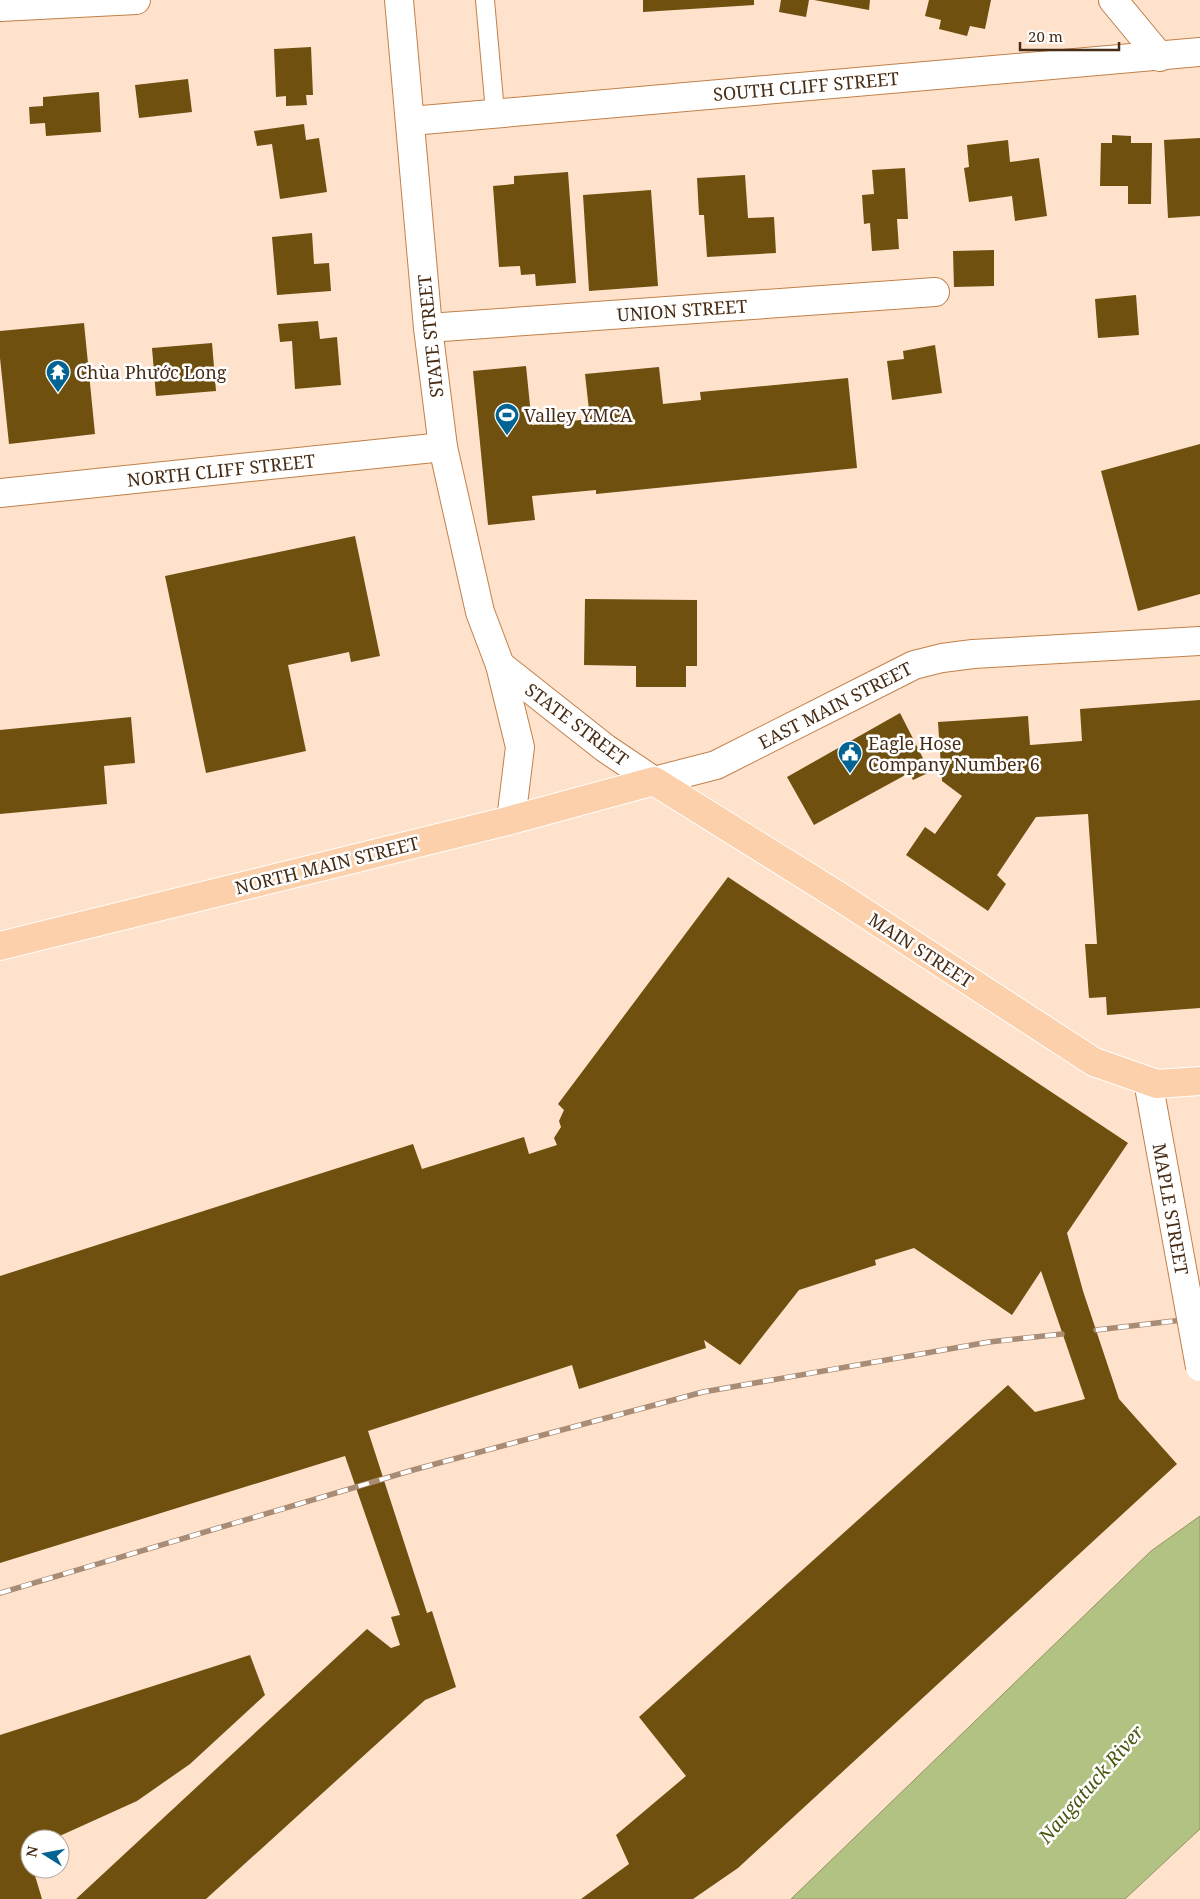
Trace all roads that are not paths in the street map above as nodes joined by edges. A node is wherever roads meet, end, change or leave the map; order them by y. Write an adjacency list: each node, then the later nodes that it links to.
1 (136, 0): 5 (street)
2 (399, 0): 9 (street, STATE STREET)
3 (485, 0): 8 (lane)
4 (1113, 0): 7 (street)
5 (0, 7)
6 (1200, 52): 7 (street, SOUTH CLIFF STREET)
7 (1160, 57): 8 (street, SOUTH CLIFF STREET)
8 (495, 112): 9 (street, SOUTH CLIFF STREET)
9 (412, 121): 11 (street, STATE STREET)
10 (935, 292): 11 (street, UNION STREET)
11 (428, 328): 12 (street, STATE STREET)
12 (443, 447): 13 (street, NORTH CLIFF STREET); 15 (street, STATE STREET)
13 (0, 493)
14 (1200, 641): 16 (street, EAST MAIN STREET)
15 (500, 665): 16 (street, STATE STREET); 17 (street, STATE STREET)
16 (654, 781): 17 (main road, NORTH MAIN STREET); 19 (main road, MAIN STREET)
17 (511, 820): 18 (main road, NORTH MAIN STREET)
18 (0, 946)
19 (1148, 1081): 20 (main road, MAIN STREET); 21 (street, MAPLE STREET, bridge)
20 (1200, 1081)
21 (1200, 1367)

